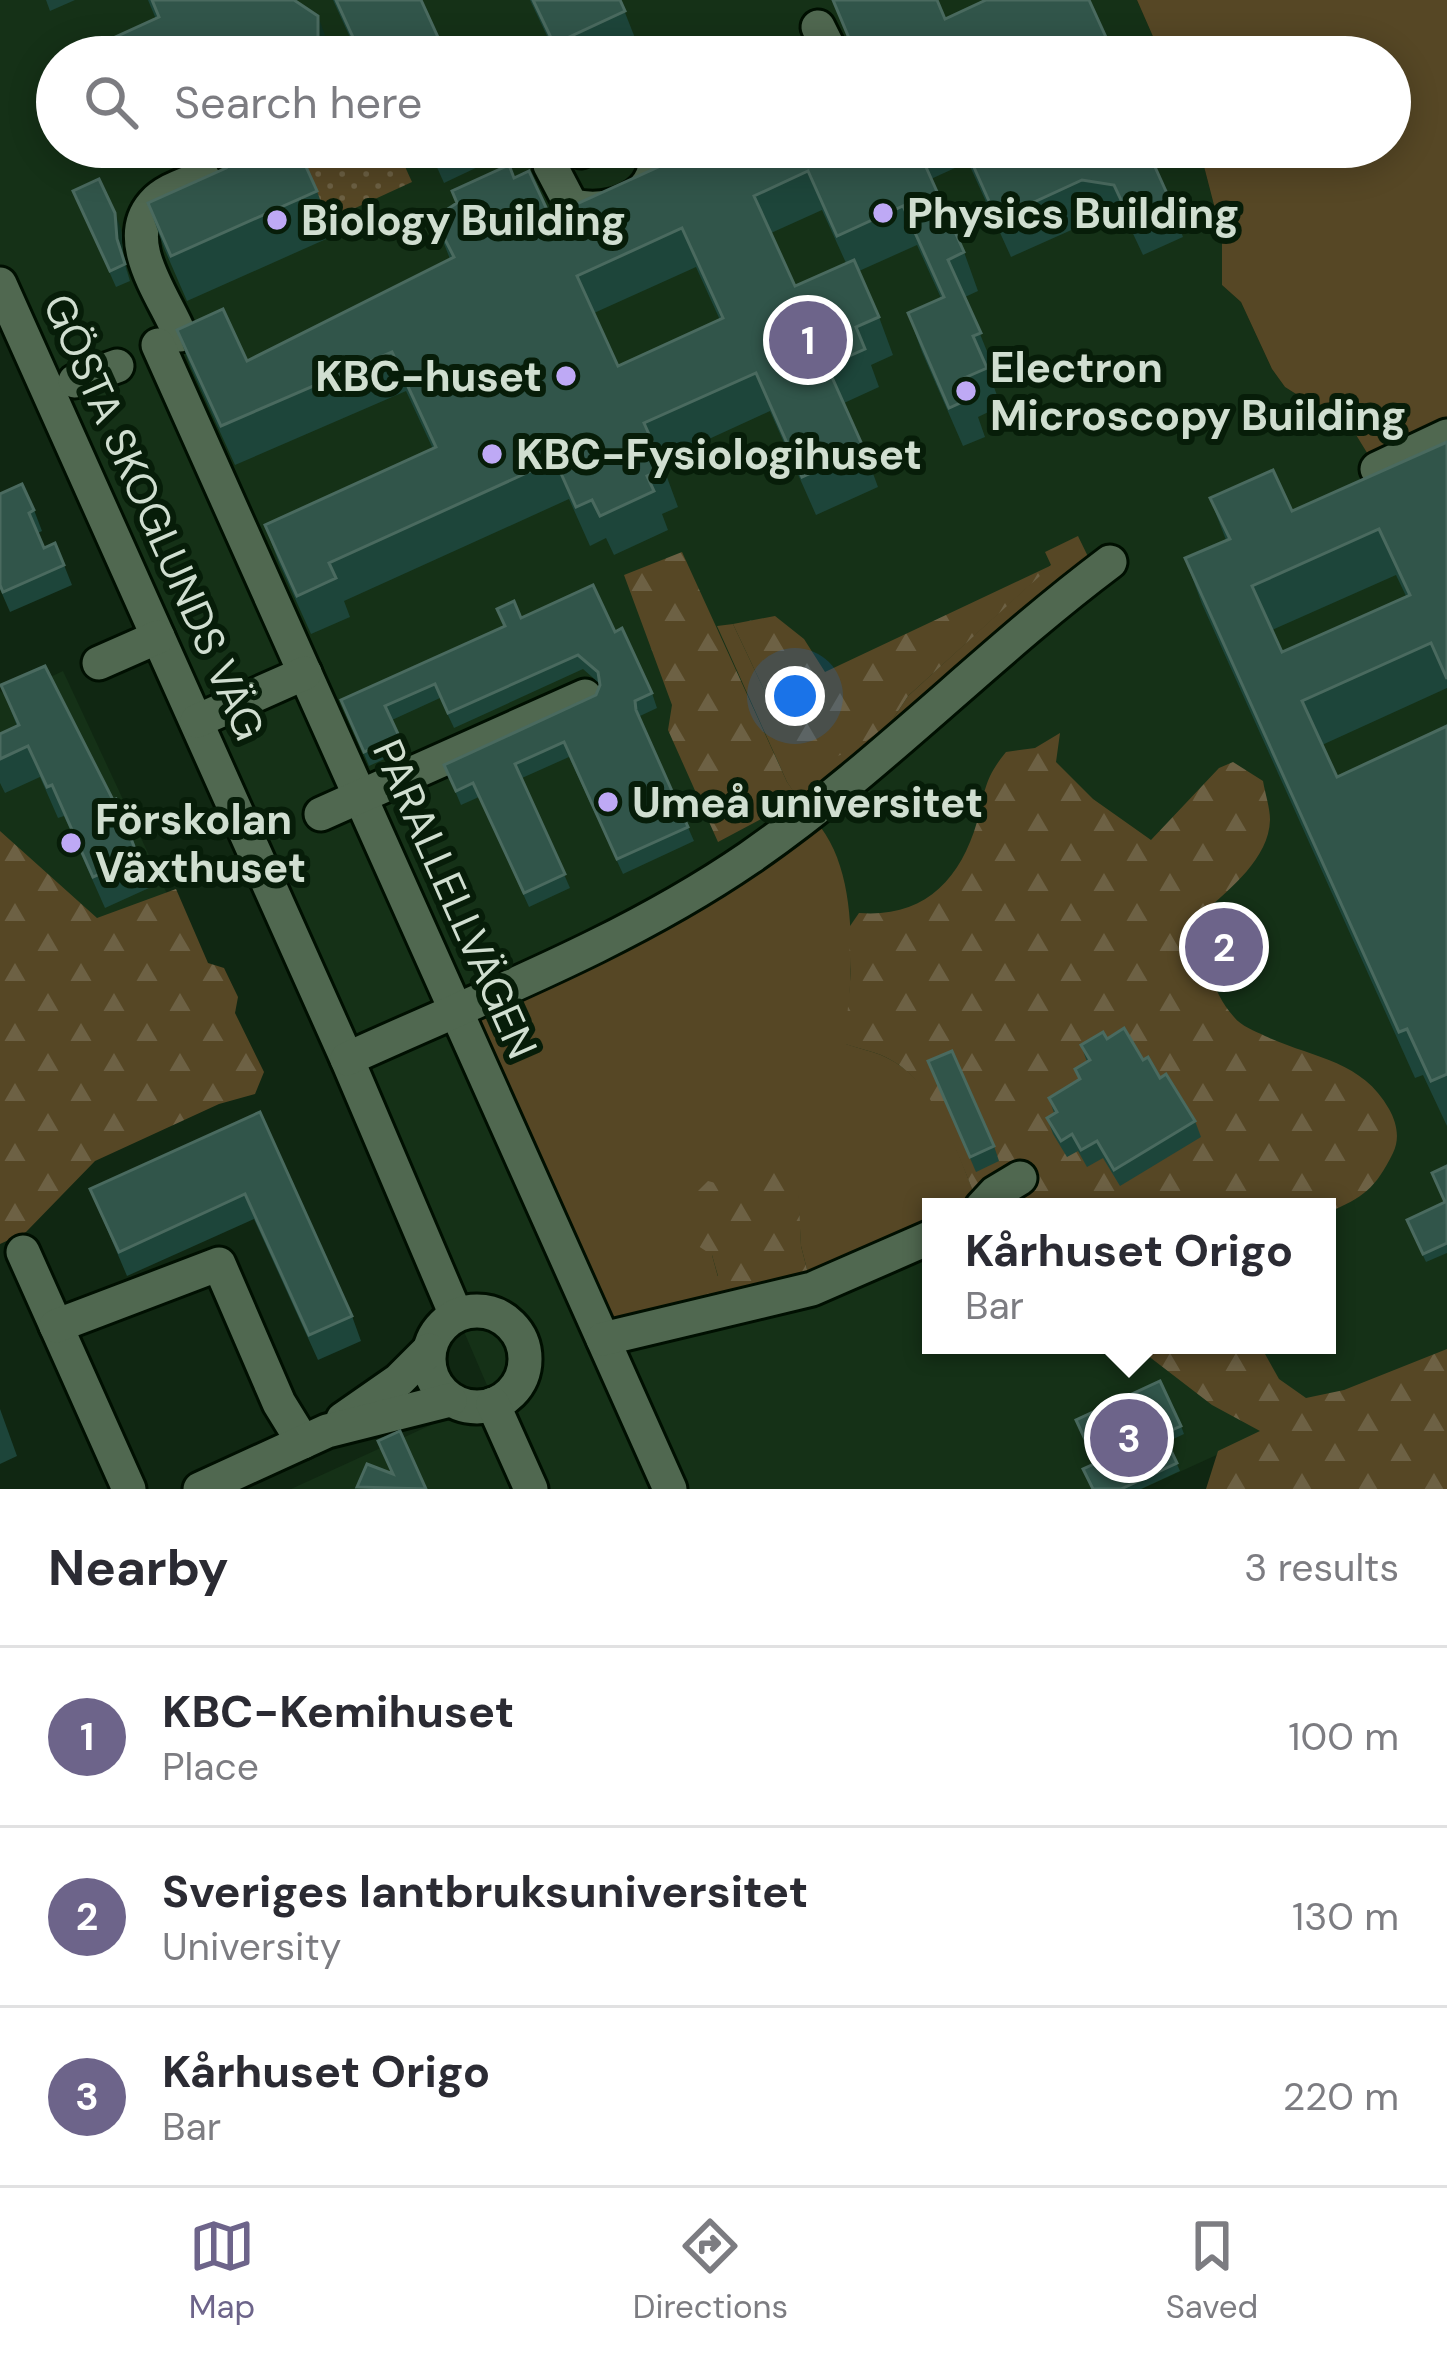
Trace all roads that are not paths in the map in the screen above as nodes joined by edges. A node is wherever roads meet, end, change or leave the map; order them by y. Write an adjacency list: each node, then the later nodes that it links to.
1 (552, 168): 2 (street)
2 (657, 168)
3 (203, 177): 12 (street, PARALLELLVÄGEN)
4 (0, 284): 10 (street, GÖSTA SKOGLUNDS VÄG)
5 (117, 366): 6 (street)
6 (75, 381)
7 (1447, 436): 8 (street)
8 (1377, 469)
9 (1111, 562): 17 (street)
10 (158, 637): 11 (street); 14 (street, GÖSTA SKOGLUNDS VÄG)
11 (99, 663)
12 (305, 673): 14 (street); 15 (street, PARALLELLVÄGEN)
13 (585, 696): 15 (street)
14 (197, 721): 18 (street, GÖSTA SKOGLUNDS VÄG)
15 (361, 797): 16 (street); 17 (street, PARALLELLVÄGEN)
16 (322, 814)
17 (456, 1010): 18 (street); 25 (street, PARALLELLVÄGEN)
18 (347, 1059): 23 (street, GÖSTA SKOGLUNDS VÄG)
19 (1020, 1178): 20 (street)
20 (990, 1198)
21 (922, 1241): 25 (street)
22 (23, 1252): 24 (street)
23 (456, 1315): 26 (street); 28 (street)
24 (56, 1326): 29 (street); 30 (street)
25 (603, 1339): 33 (street, PARALLELLVÄGEN)
26 (429, 1350): 27 (street); 29 (street)
27 (450, 1400): 28 (street); 29 (street)
28 (493, 1404): 32 (street)
29 (315, 1437): 31 (street)
30 (129, 1489)
31 (200, 1489)
32 (531, 1489)
33 (670, 1489)

